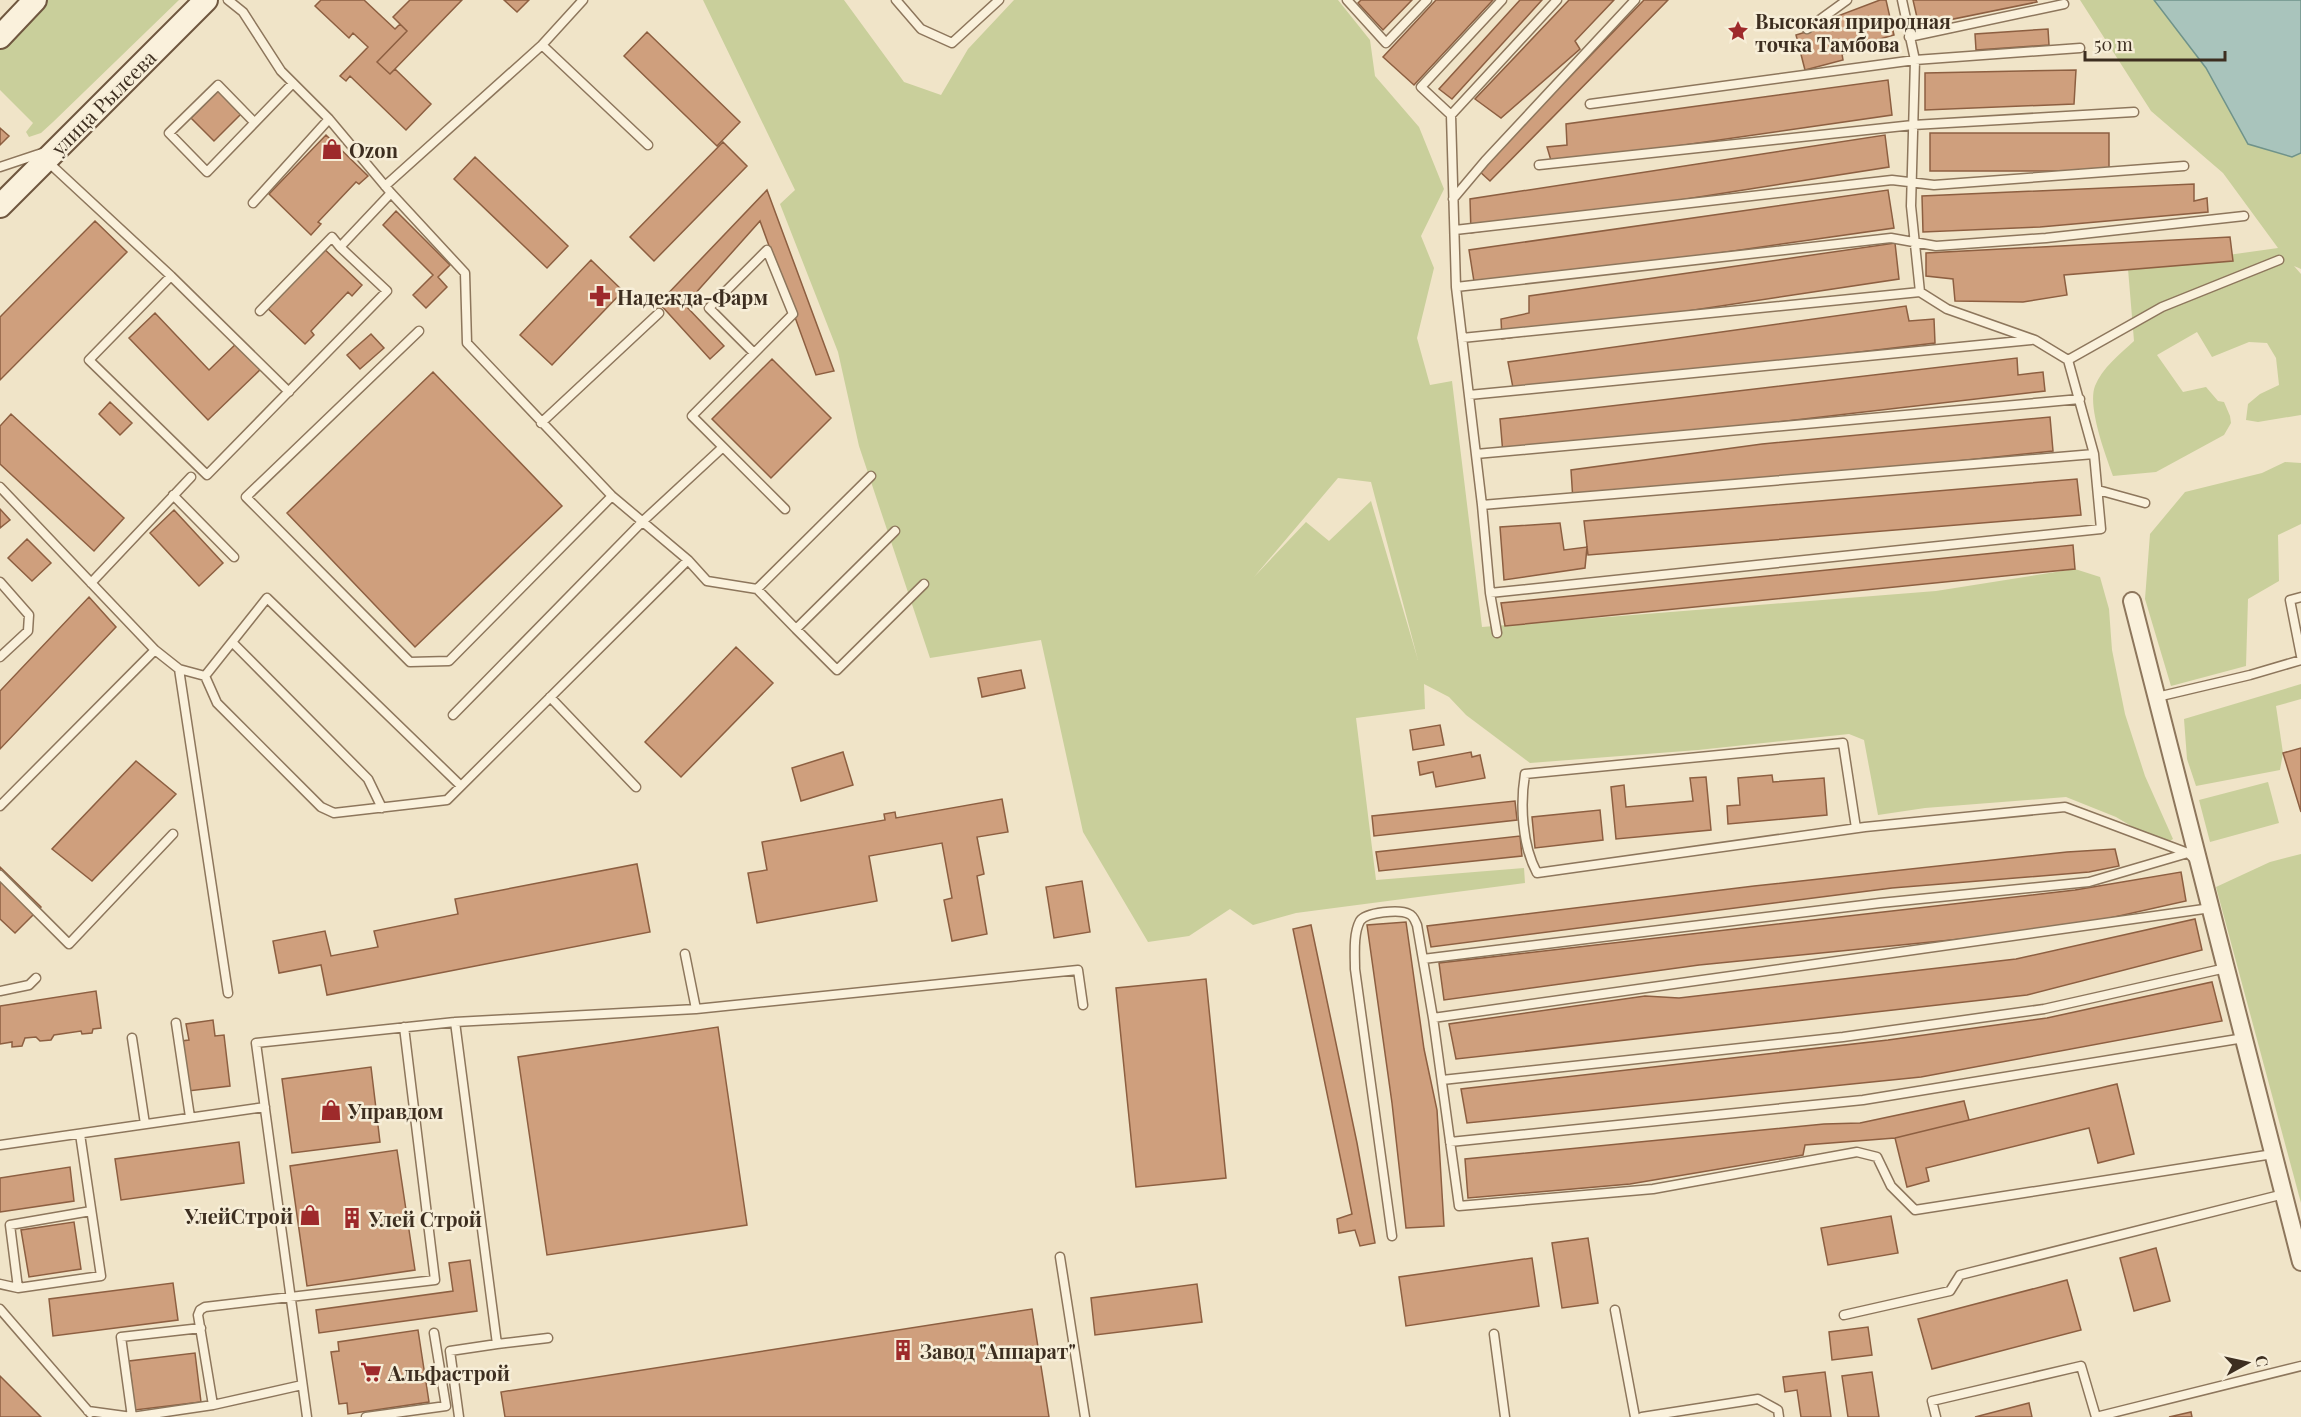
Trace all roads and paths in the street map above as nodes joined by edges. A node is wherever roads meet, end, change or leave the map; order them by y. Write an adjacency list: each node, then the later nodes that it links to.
1 (35, 0): 16 (main road)
2 (206, 0): 29 (main road, улица Рылеева)
3 (228, 0): 21 (lane)
4 (583, 0): 18 (lane)
5 (896, 0): 6 (lane)
6 (999, 0)
7 (1347, 0): 8 (lane)
8 (1427, 0)
9 (1502, 0): 24 (lane)
10 (1557, 0): 24 (lane)
11 (1635, 0): 36 (lane)
12 (1847, 0): 15 (lane)
13 (1902, 0): 17 (lane)
14 (2064, 4): 17 (lane)
15 (1807, 29)
16 (0, 37)
17 (1909, 37): 20 (lane)
18 (542, 45): 28 (lane); 34 (lane)
19 (2080, 48): 20 (lane)
20 (1915, 60): 22 (lane); 27 (lane)
21 (293, 83): 25 (lane); 26 (lane)
22 (1590, 104)
23 (2134, 112): 27 (lane)
24 (1450, 115): 36 (lane)
25 (329, 119): 34 (lane); 37 (lane)
26 (254, 122): 26 (lane)
27 (1913, 125): 30 (lane); 33 (lane)
28 (648, 145)
29 (50, 154): 32 (lane); 38 (main road, улица Рылеева); 44 (lane)
30 (1539, 165)
31 (2184, 166): 33 (lane)
32 (0, 167)
33 (1911, 182): 40 (lane); 41 (lane)
34 (385, 186): 35 (lane)
35 (391, 193): 42 (lane); 57 (lane)
36 (1453, 199): 40 (lane)
37 (253, 203)
38 (0, 206)
39 (2244, 216): 41 (lane)
40 (1455, 230): 45 (lane)
41 (1914, 242): 45 (lane); 46 (lane)
42 (340, 247): 47 (lane); 54 (lane)
43 (2279, 260): 53 (lane)
44 (171, 276): 54 (lane); 54 (lane)
45 (1456, 287): 50 (lane)
46 (1920, 291): 50 (lane); 51 (lane)
47 (260, 311)
48 (659, 313): 57 (lane)
49 (419, 331): 66 (lane)
50 (1462, 338): 55 (lane)
51 (2035, 340): 53 (lane); 55 (lane)
52 (754, 353): 52 (lane); 58 (lane)
53 (2068, 360): 56 (lane)
54 (289, 392)
55 (1469, 395): 59 (lane)
56 (2080, 399): 59 (lane); 60 (lane)
57 (541, 423): 66 (lane)
58 (723, 447): 69 (lane); 70 (lane)
59 (1476, 454): 68 (lane)
60 (2094, 454): 64 (lane); 68 (lane)
61 (871, 476): 77 (lane)
62 (191, 477): 65 (lane)
63 (0, 487): 75 (lane)
64 (2098, 490): 67 (lane); 78 (lane)
65 (173, 495): 72 (lane); 75 (lane)
66 (612, 496): 70 (lane)
67 (2145, 503)
68 (1482, 506): 78 (lane)
69 (785, 508)
70 (643, 521): 73 (lane); 91 (lane)
71 (895, 531): 81 (lane)
72 (234, 557)
73 (688, 560): 77 (lane); 89 (lane)
74 (0, 582): 85 (lane)
75 (91, 583): 84 (lane)
76 (924, 584): 81 (lane)
77 (757, 589): 81 (lane)
78 (1490, 593): 82 (lane)
79 (2301, 597): 86 (lane)
80 (2132, 601): 90 (street)
81 (796, 629)
82 (1497, 633)
83 (232, 642): 88 (lane); 92 (lane); 95 (lane)
84 (155, 650): 87 (lane); 94 (lane)
85 (0, 657)
86 (2301, 658): 90 (lane)
87 (179, 669): 88 (lane); 106 (lane)
88 (205, 676): 95 (lane)
89 (550, 697): 92 (lane); 93 (lane)
90 (2157, 697): 98 (street)
91 (453, 715)
92 (461, 786): 95 (lane)
93 (636, 787)
94 (0, 806)
95 (382, 808)
96 (1856, 828): 96 (lane); 98 (lane)
97 (173, 834): 99 (lane)
98 (2194, 859): 100 (street); 102 (lane)
99 (0, 875)
100 (2211, 908): 103 (street); 109 (lane)
101 (685, 954): 108 (lane)
102 (1423, 959): 109 (lane); 125 (lane)
103 (2226, 968): 114 (street); 115 (lane)
104 (36, 978): 105 (lane)
105 (0, 991)
106 (228, 993)
107 (1083, 1005): 108 (lane)
108 (696, 1009): 110 (lane)
109 (1433, 1018): 115 (lane)
110 (455, 1022): 112 (lane); 138 (lane)
111 (176, 1023): 117 (lane)
112 (404, 1027): 116 (lane); 130 (lane)
113 (132, 1038): 118 (lane)
114 (2244, 1038): 120 (lane); 122 (street)
115 (1442, 1080): 120 (lane)
116 (265, 1107): 117 (lane); 130 (lane)
117 (190, 1117): 118 (lane)
118 (145, 1124): 119 (lane)
119 (80, 1134): 121 (lane); 124 (lane)
120 (1450, 1142): 122 (lane)
121 (0, 1145)
122 (2273, 1154): 123 (street)
123 (2284, 1194): 127 (street); 133 (lane)
124 (91, 1211): 129 (lane); 129 (lane)
125 (1392, 1236)
126 (1060, 1257): 148 (lane)
127 (2301, 1262)
128 (0, 1284): 129 (lane)
129 (18, 1288)
130 (290, 1295): 134 (lane); 140 (lane)
131 (0, 1309): 142 (lane)
132 (1615, 1310): 150 (lane)
133 (1845, 1316)
134 (201, 1328): 141 (lane); 144 (lane)
135 (434, 1333): 143 (lane)
136 (1494, 1334): 149 (lane)
137 (548, 1338): 138 (lane)
138 (496, 1344): 147 (lane)
139 (2301, 1366): 153 (lane)
140 (302, 1384): 141 (lane); 145 (lane)
141 (213, 1405): 144 (lane)
142 (90, 1414): 144 (lane)
143 (409, 1414): 146 (lane)
144 (132, 1416)
145 (307, 1417)
146 (366, 1417)
147 (459, 1417)
148 (1085, 1417)
149 (1505, 1417)
150 (1635, 1417)
151 (1642, 1417): 152 (lane)
152 (1779, 1417)
153 (1936, 1417)

